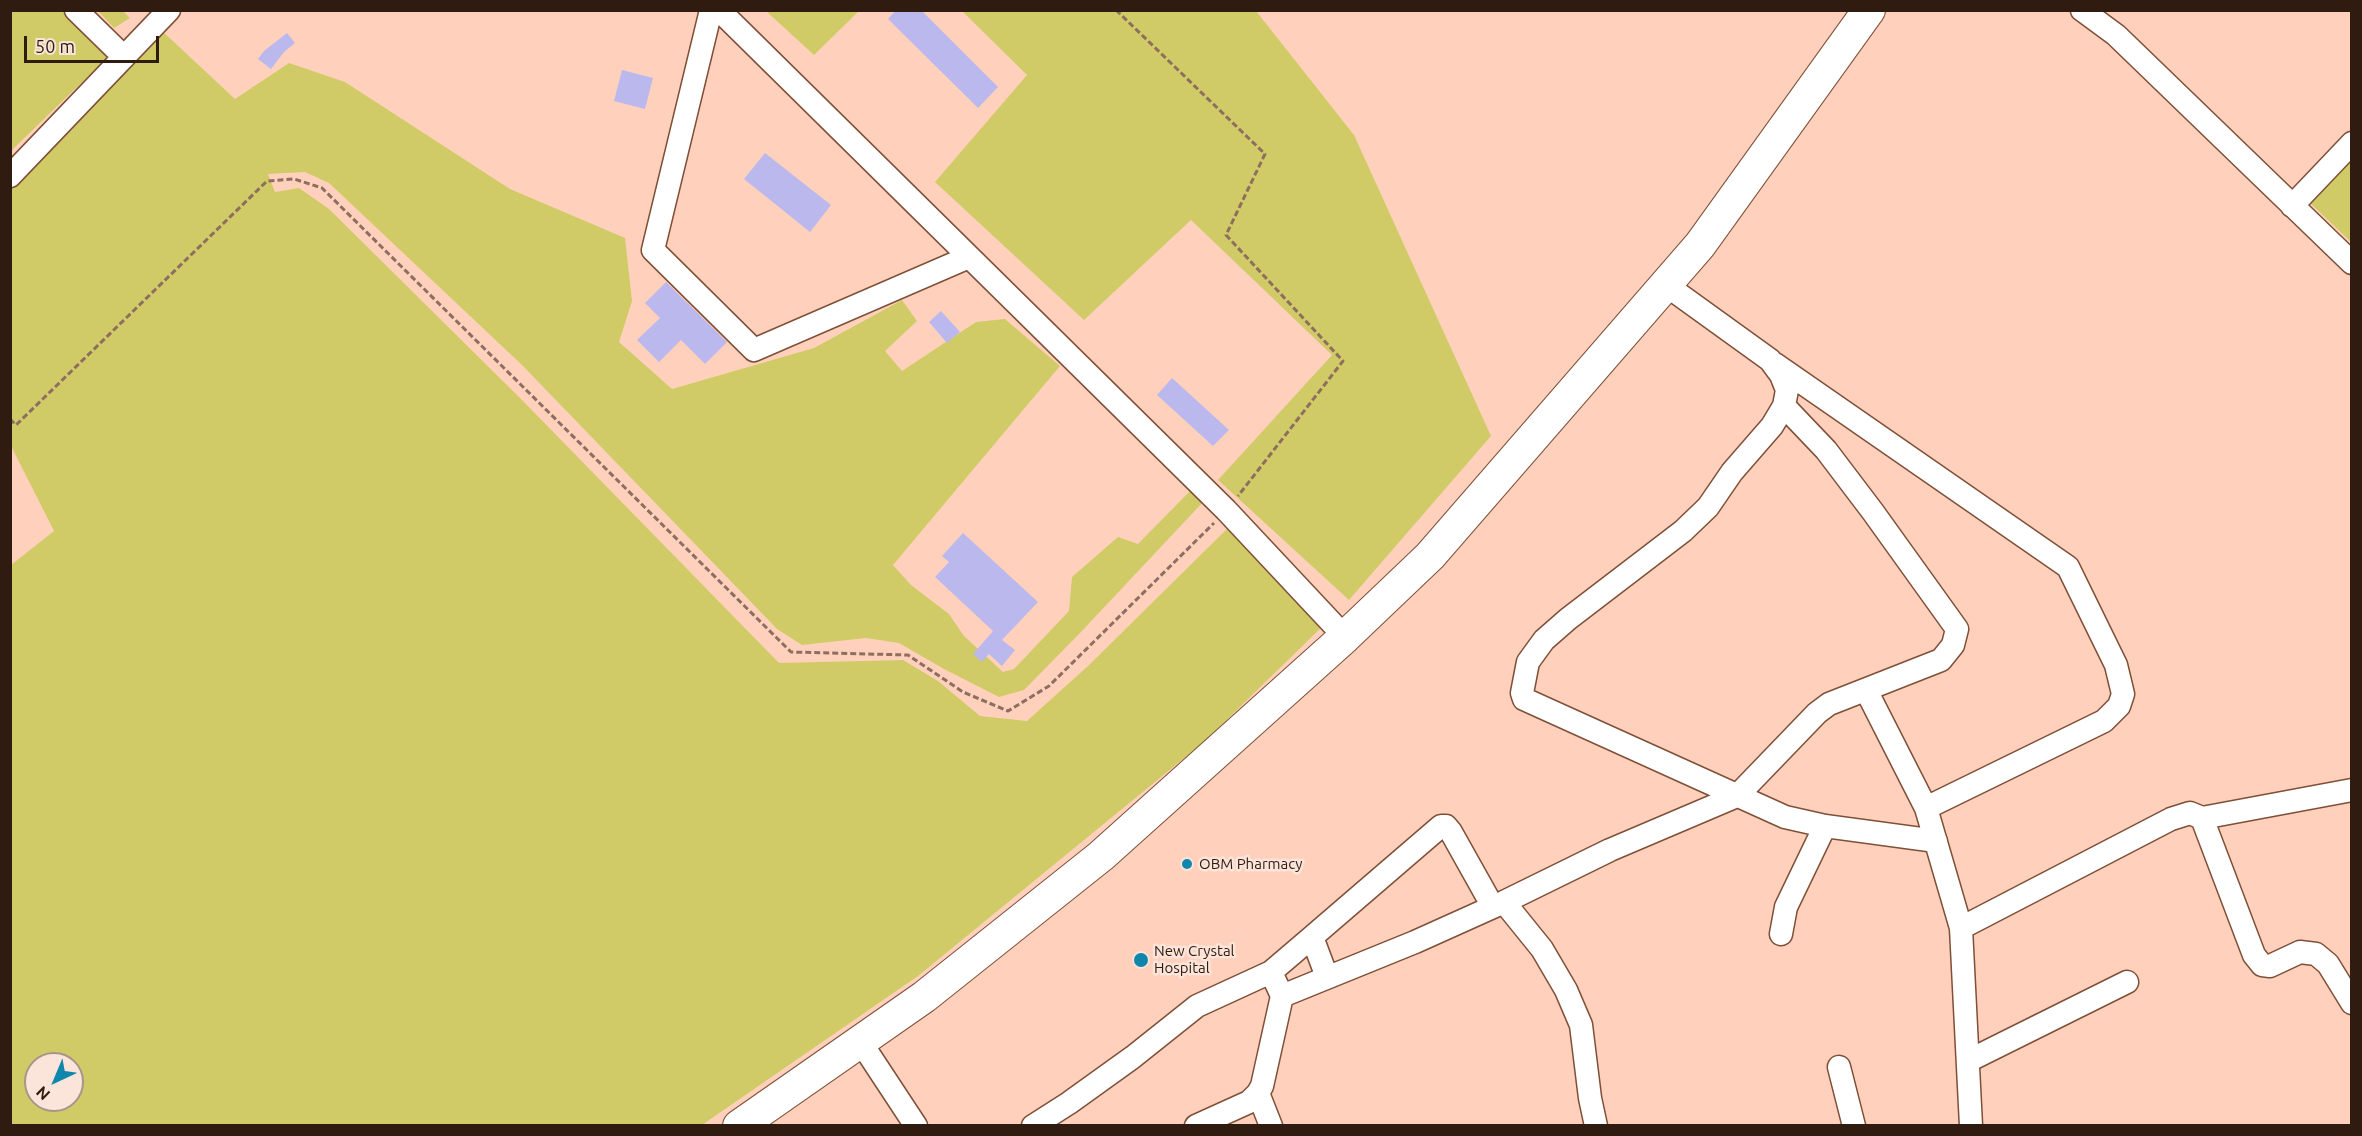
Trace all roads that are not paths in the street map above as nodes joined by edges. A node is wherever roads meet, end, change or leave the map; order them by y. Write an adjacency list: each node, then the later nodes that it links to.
1 (76, 10): 7 (street)
2 (169, 10): 7 (street)
3 (711, 10): 11 (street)
4 (719, 10): 11 (street)
5 (1869, 10): 13 (highway)
6 (2082, 10): 10 (street)
7 (124, 57): 9 (street)
8 (2352, 143): 10 (street)
9 (10, 176)
10 (2292, 206): 12 (street)
11 (969, 257): 16 (street)
12 (2352, 263)
13 (1666, 285): 14 (street); 16 (highway)
14 (1770, 360): 15 (street); 20 (street)
15 (1784, 406): 17 (street); 19 (street)
16 (1345, 638): 33 (highway)
17 (1866, 690): 19 (street); 20 (street)
18 (2352, 790): 21 (street)
19 (1737, 796): 22 (street); 24 (street)
20 (1926, 808): 23 (street)
21 (2202, 818): 25 (street); 32 (street)
22 (1825, 826): 23 (street); 26 (street)
23 (1935, 841): 25 (street)
24 (1498, 905): 27 (street); 29 (street); 42 (street)
25 (1961, 928): 34 (street)
26 (1781, 934)
27 (1312, 937): 28 (street); 29 (street)
28 (1270, 972): 31 (street); 39 (street)
29 (1327, 977): 31 (street)
30 (2127, 982): 34 (street)
31 (1282, 996): 36 (street)
32 (2352, 1003)
33 (860, 1041): 37 (highway); 38 (street)
34 (1968, 1061): 44 (street)
35 (1839, 1067): 43 (street)
36 (1258, 1094): 40 (street); 41 (street)
37 (739, 1125)
38 (916, 1125)
39 (1033, 1125)
40 (1196, 1125)
41 (1270, 1125)
42 (1596, 1125)
43 (1854, 1125)
44 (1971, 1125)

